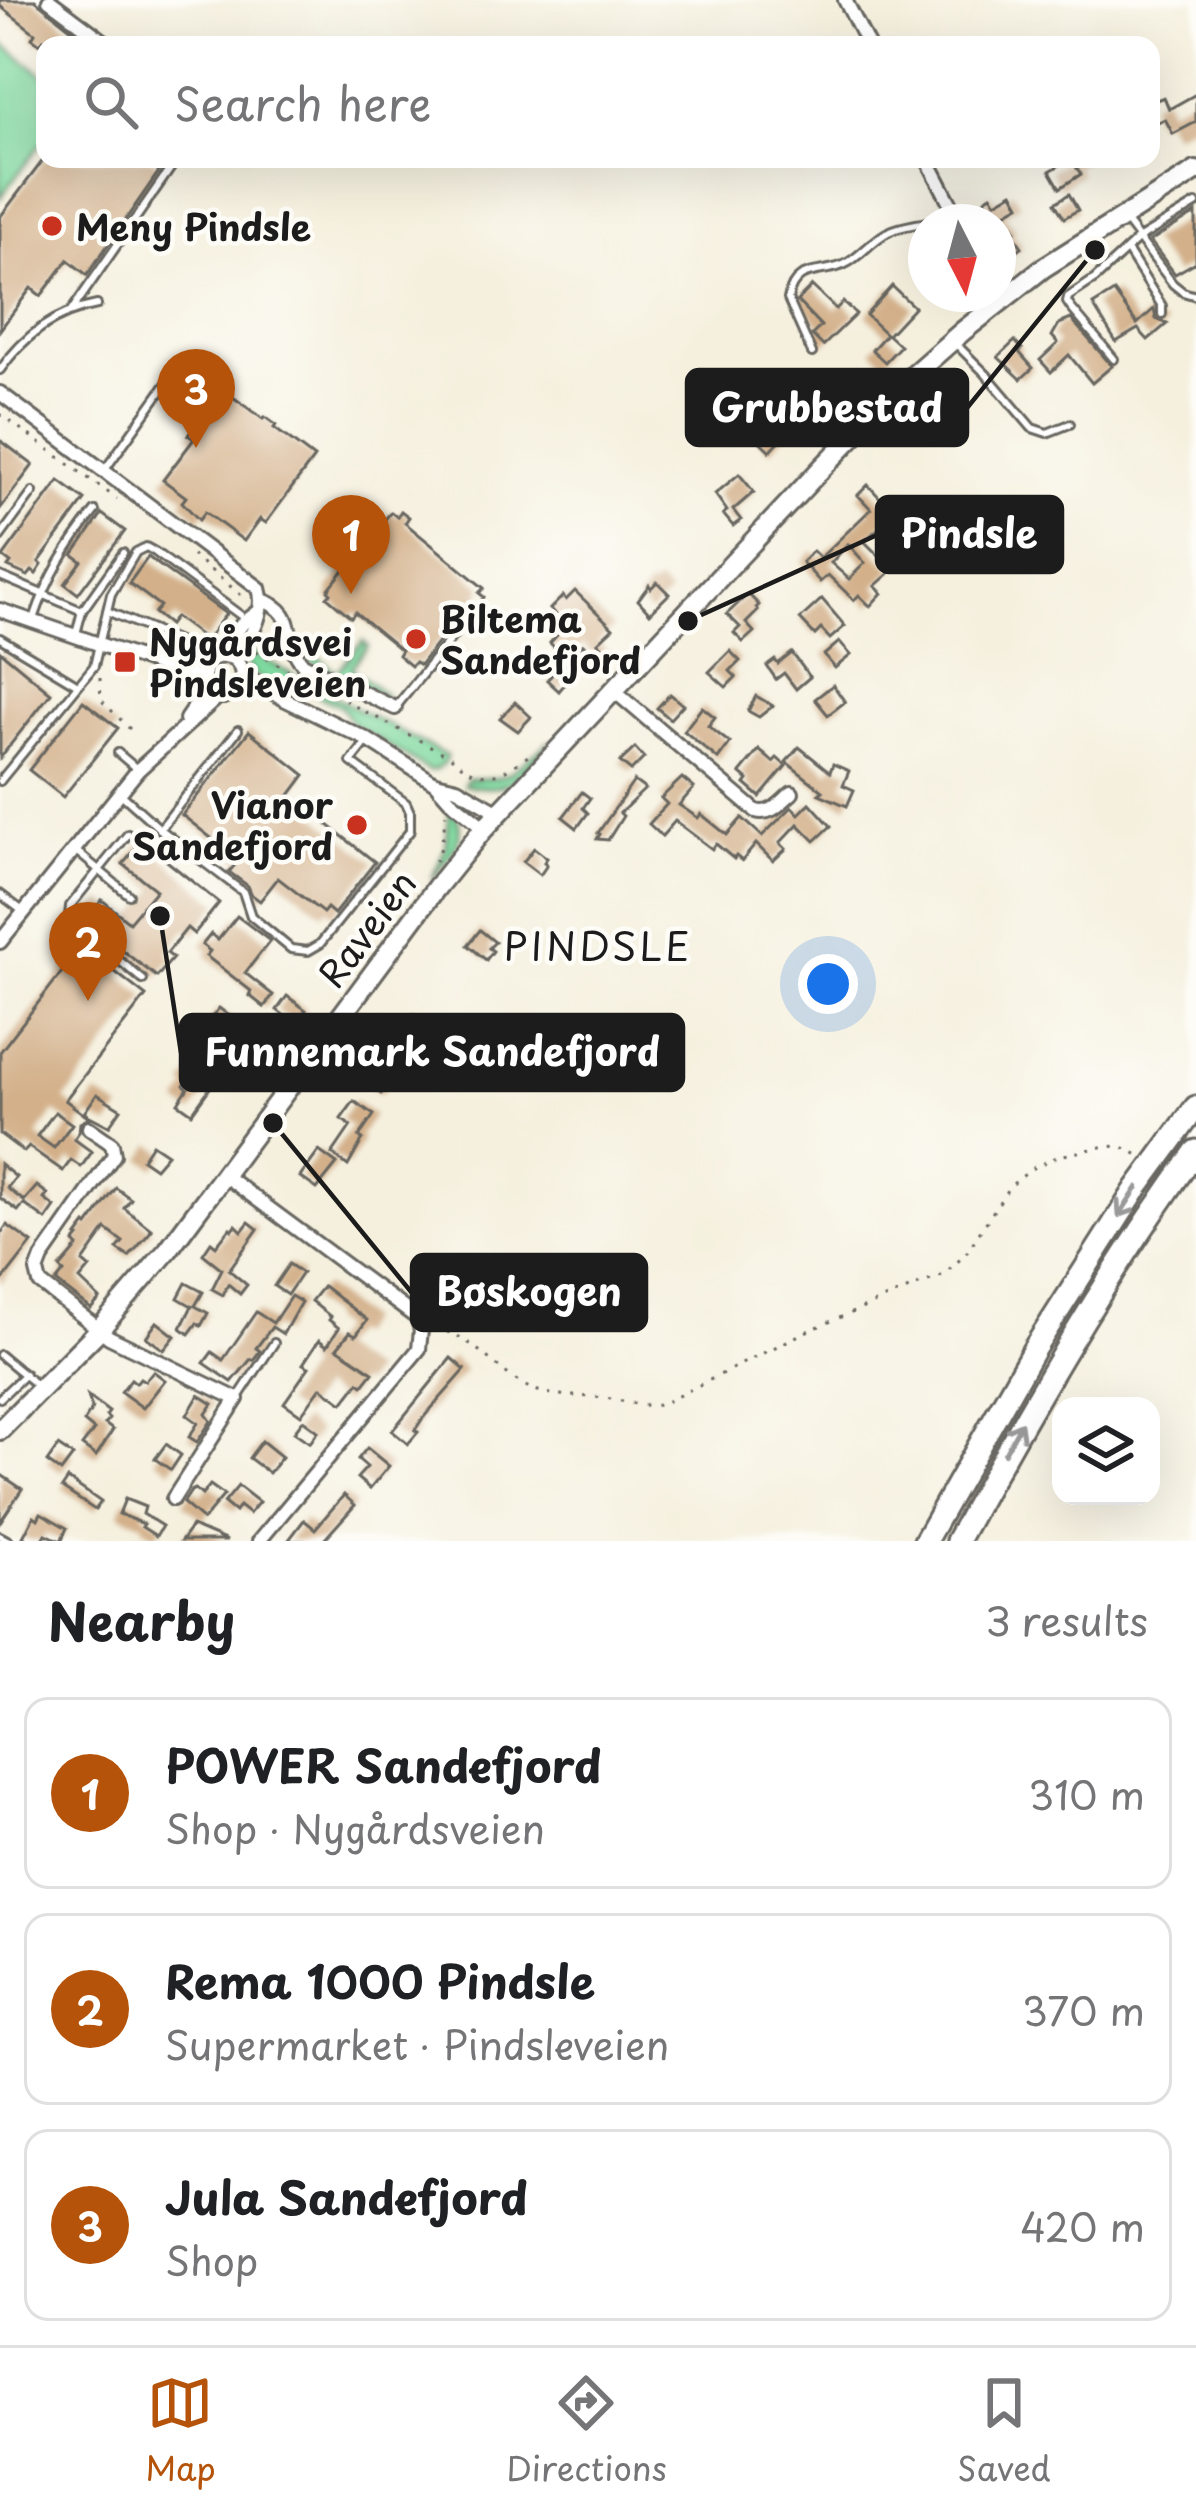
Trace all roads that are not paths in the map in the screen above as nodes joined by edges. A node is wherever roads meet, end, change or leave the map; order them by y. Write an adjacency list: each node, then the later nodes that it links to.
1 (49, 0): 3 (street)
2 (845, 0): 4 (street)
3 (97, 36)
4 (863, 36)
5 (172, 168): 17 (lane)
6 (931, 168): 8 (street)
7 (1196, 171): 10 (main road, Raveien)
8 (950, 204)
9 (1196, 204): 12 (lane)
10 (1122, 216): 12 (lane); 14 (main road, Raveien)
11 (908, 227): 21 (lane)
12 (1138, 239): 13 (lane); 15 (lane)
13 (1127, 250): 19 (lane); 22 (lane)
14 (1016, 284)
15 (1196, 296)
16 (97, 305): 17 (lane)
17 (72, 310): 24 (lane)
18 (981, 312): 20 (main road, Raveien)
19 (1162, 314)
20 (952, 340): 26 (lane); 51 (main road, Raveien)
21 (812, 353)
22 (1114, 359)
23 (179, 366): 27 (lane)
24 (0, 370)
25 (0, 393): 27 (street)
26 (1070, 424)
27 (104, 470): 34 (street)
28 (33, 492): 30 (lane)
29 (95, 511): 33 (lane)
30 (0, 538)
31 (123, 553): 36 (lane)
32 (0, 576): 33 (lane)
33 (43, 592): 36 (lane); 40 (lane)
34 (260, 606): 45 (street); 47 (street); 53 (street)
35 (0, 610): 40 (street)
36 (82, 611): 41 (lane)
37 (107, 611): 38 (lane); 43 (lane); 44 (lane)
38 (240, 615)
39 (465, 621): 53 (lane)
40 (33, 622): 41 (street)
41 (75, 637): 43 (street)
42 (0, 638): 48 (lane)
43 (101, 646): 46 (street); 48 (lane)
44 (189, 646)
45 (214, 660): 46 (street); 47 (street); 49 (street)
46 (163, 664): 49 (street)
47 (240, 668): 50 (street); 52 (street)
48 (78, 685): 58 (lane)
49 (210, 688): 50 (street); 57 (street)
50 (238, 690): 52 (street)
51 (613, 690): 61 (street); 62 (main road, Raveien)
52 (286, 700): 55 (street)
53 (395, 708)
54 (238, 730): 64 (lane)
55 (368, 740): 59 (street); 64 (lane)
56 (118, 753): 57 (lane)
57 (138, 770): 60 (street)
58 (0, 781)
59 (435, 783): 62 (street); 63 (street)
60 (118, 792): 64 (lane); 66 (street)
61 (792, 793)
62 (499, 812): 63 (main road, Raveien)
63 (485, 828): 76 (main road, Raveien)
64 (160, 829)
65 (128, 833): 67 (lane)
66 (73, 849): 67 (lane); 70 (street)
67 (98, 870): 69 (lane); 72 (lane)
68 (0, 894): 70 (lane)
69 (129, 895)
70 (24, 911): 71 (street)
71 (1, 938)
72 (143, 980)
73 (1196, 1106): 89 (highway, one-way to 89)
74 (89, 1128): 77 (street)
75 (1196, 1151): 90 (highway, one-way to 75)
76 (224, 1175): 77 (main road, Raveien); 88 (street)
77 (99, 1330): 81 (main road, Raveien); 83 (street)
78 (274, 1343): 83 (lane)
79 (0, 1354): 80 (lane)
80 (25, 1374): 81 (lane); 82 (lane)
81 (41, 1389): 84 (main road, Raveien)
82 (0, 1398)
83 (237, 1399): 85 (street)
84 (0, 1430)
85 (173, 1499)
86 (0, 1536): 87 (lane)
87 (9, 1541)
88 (259, 1541)
89 (925, 1541)
90 (957, 1541)

